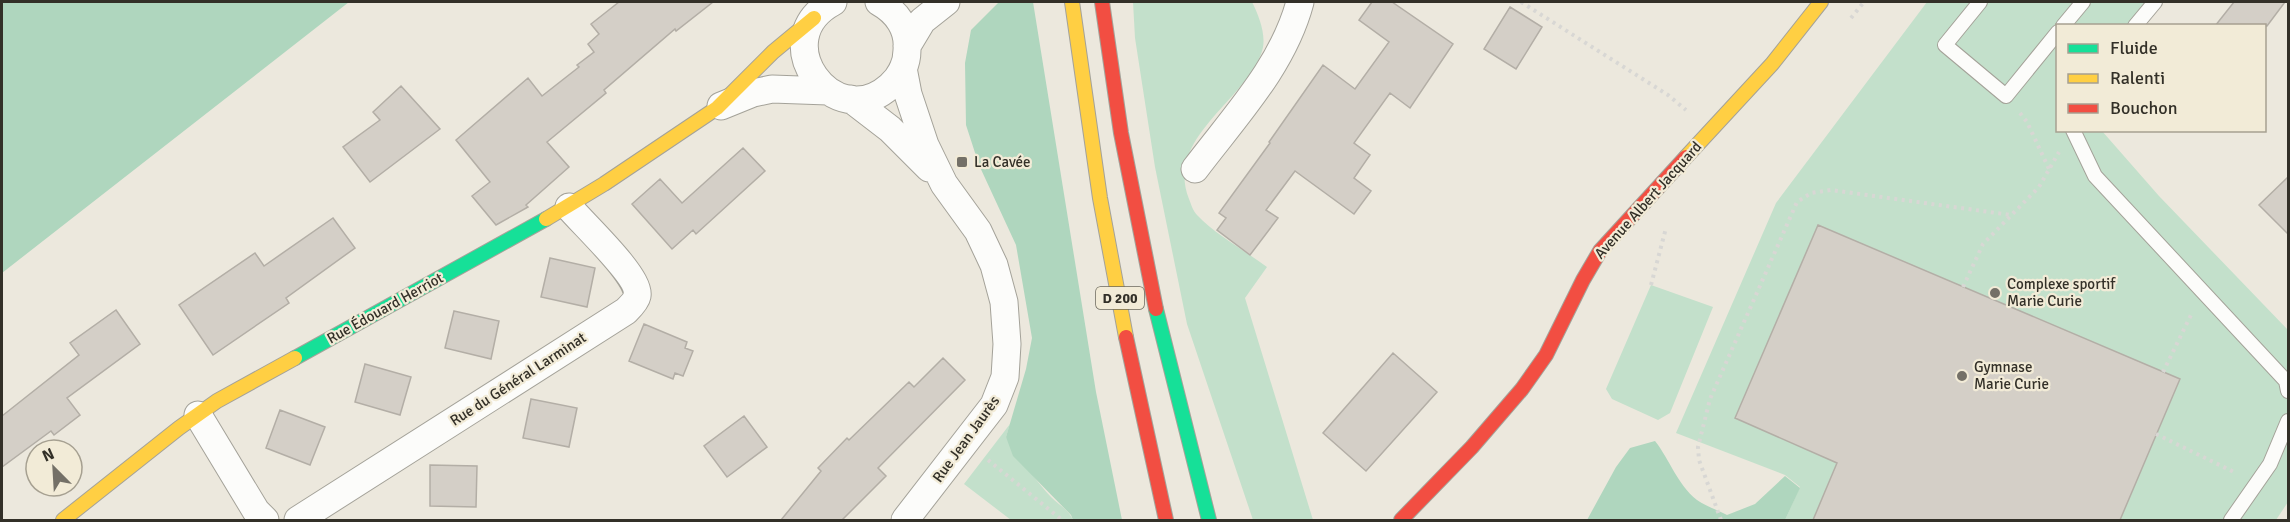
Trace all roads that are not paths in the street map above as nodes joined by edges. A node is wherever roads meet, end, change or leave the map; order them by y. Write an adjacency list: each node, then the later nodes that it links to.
1 (879, 2): 14 (street, Rue Jean Jaurès)
2 (946, 2): 14 (street)
3 (1072, 2): 28 (street, D 200)
4 (1102, 2): 29 (street, D 200)
5 (1300, 2): 18 (street)
6 (1821, 2): 30 (street, Avenue Albert Jacquard)
7 (1980, 2): 13 (lane)
8 (2083, 2): 11 (lane)
9 (2155, 2): 12 (lane)
10 (824, 10): 15 (street, Rue Jean Jaurès); 16 (street, Rue Édouard Herriot)
11 (2065, 24)
12 (2137, 24)
13 (2056, 34)
14 (905, 57): 15 (street, Rue Édouard Herriot); 19 (street, Rue Jean Jaurès)
15 (839, 95): 16 (street, Rue Édouard Herriot); 19 (street, Rue Jean Jaurès)
16 (717, 108): 20 (street, Rue Édouard Herriot)
17 (2074, 132): 21 (lane)
18 (1195, 169)
19 (944, 184): 27 (street, Rue Jean Jaurès)
20 (568, 207): 22 (street, Rue Édouard Herriot); 26 (street, Rue du Général Larminat)
21 (2289, 391)
22 (198, 415): 24 (street, Rue Édouard Herriot); 25 (street)
23 (2289, 421): 31 (lane)
24 (63, 520)
25 (265, 520)
26 (298, 520)
27 (904, 520)
28 (1166, 520)
29 (1209, 520)
30 (1401, 520)
31 (2231, 520)

